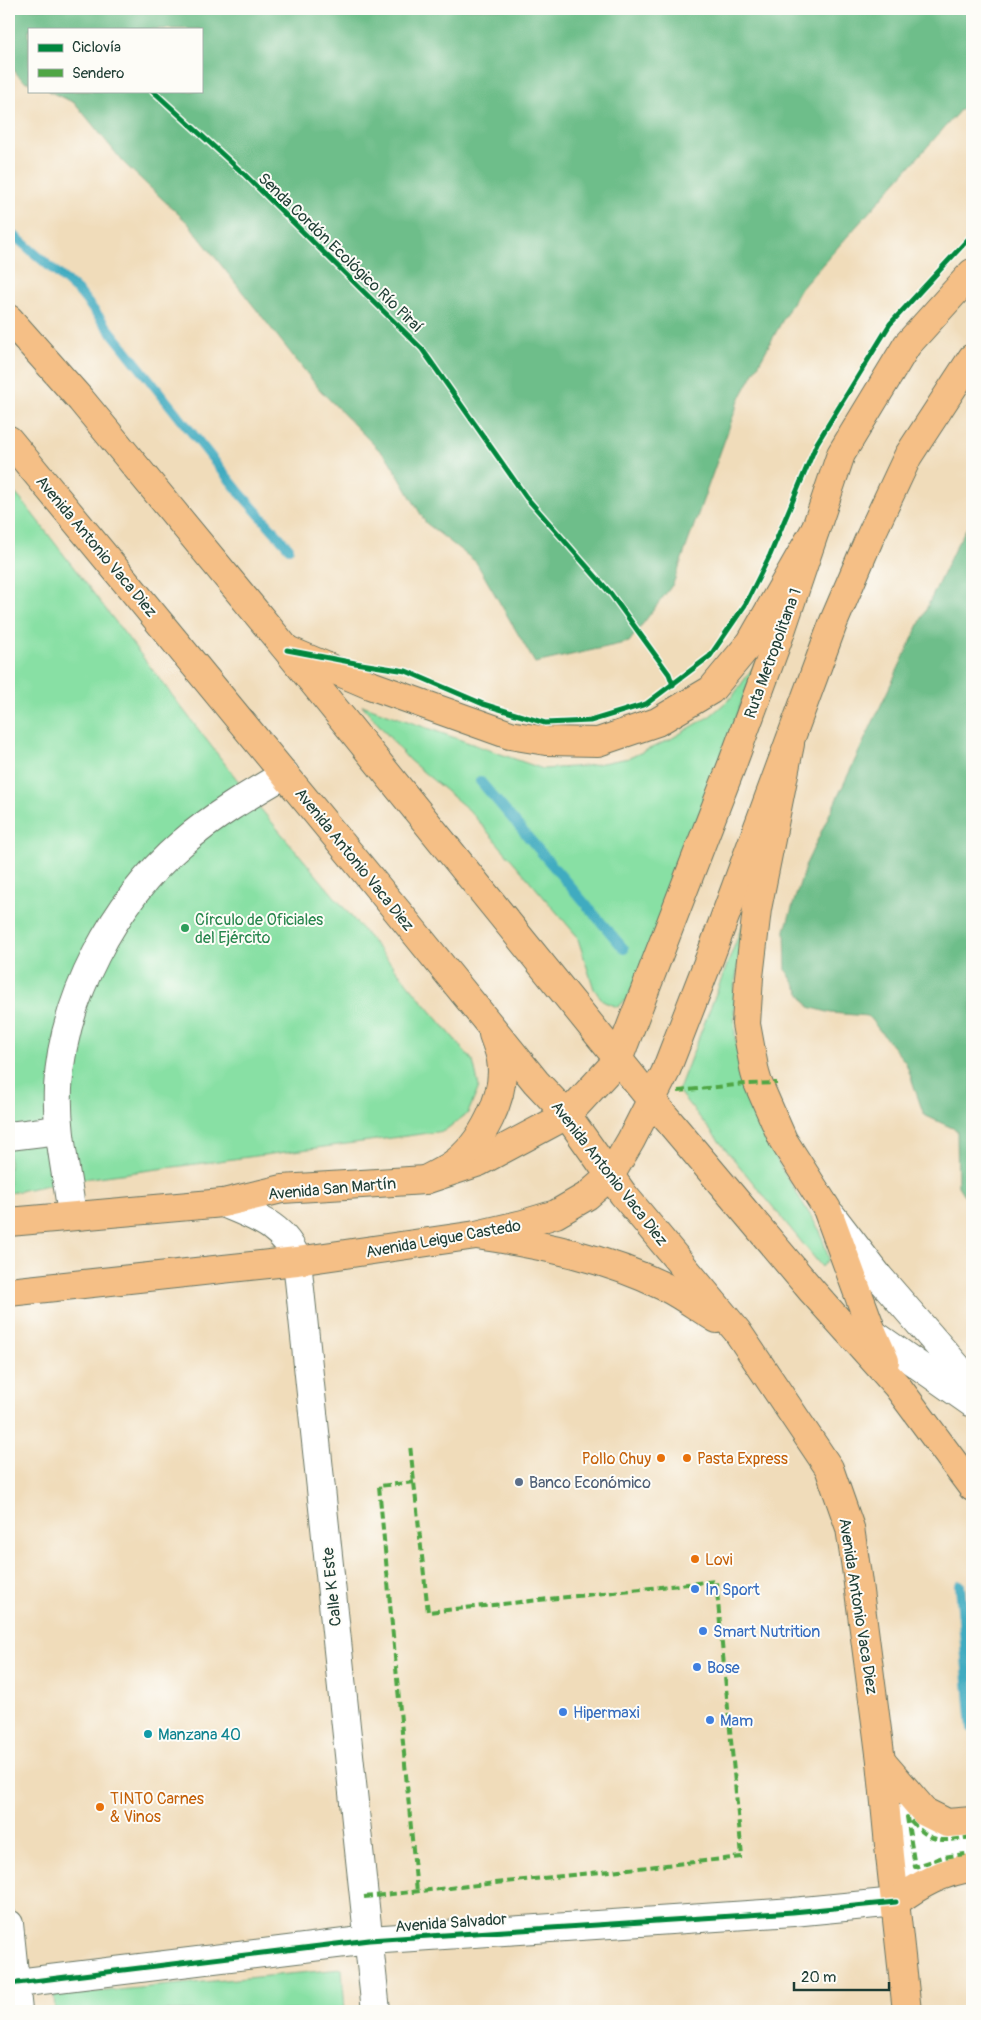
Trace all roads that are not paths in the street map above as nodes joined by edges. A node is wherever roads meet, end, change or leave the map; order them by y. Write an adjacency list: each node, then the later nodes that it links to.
1 (972, 273): 5 (main road, Ruta Metropolitana 1)
2 (9, 319): 6 (main road)
3 (972, 358): 7 (main road)
4 (9, 440): 8 (main road, Avenida Antonio Vaca Diez)
5 (815, 530): 6 (main road); 10 (main road, Ruta Metropolitana 1)
6 (287, 650): 10 (main road)
7 (790, 744): 11 (main road); 18 (main road)
8 (285, 774): 9 (main road, Avenida Antonio Vaca Diez); 13 (street)
9 (491, 1026): 12 (main road, Avenida Antonio Vaca Diez); 16 (main road)
10 (618, 1060): 11 (main road); 12 (main road, Avenida San Martín)
11 (652, 1101): 15 (main road, Avenida Leigue Castedo); 23 (main road)
12 (567, 1115): 15 (main road, Avenida Antonio Vaca Diez); 16 (main road, Avenida San Martín)
13 (59, 1130): 14 (street); 19 (street)
14 (9, 1136)
15 (610, 1176): 21 (main road, Avenida Leigue Castedo); 25 (main road, Avenida Antonio Vaca Diez)
16 (425, 1180): 17 (main road, Avenida San Martín)
17 (223, 1203): 19 (main road, Avenida San Martín); 22 (street, Calle K Este)
18 (827, 1209): 26 (main road); 27 (street)
19 (72, 1216): 20 (main road, Avenida San Martín)
20 (9, 1222)
21 (476, 1235): 22 (main road, Avenida Leigue Castedo); 25 (main road)
22 (298, 1261): 24 (main road); 38 (street, Calle K Este)
23 (812, 1291): 26 (street); 28 (main road)
24 (9, 1292)
25 (737, 1331): 31 (main road, Avenida Antonio Vaca Diez)
26 (873, 1334): 28 (main road); 29 (street)
27 (972, 1384)
28 (896, 1386): 30 (main road)
29 (972, 1403)
30 (972, 1487)
31 (881, 1761): 32 (main road); 36 (main road, Avenida Antonio Vaca Diez)
32 (972, 1821)
33 (972, 1837): 34 (street)
34 (972, 1853)
35 (972, 1868): 36 (main road)
36 (896, 1902): 38 (street, Avenida Salvador); 42 (main road, Avenida Antonio Vaca Diez)
37 (9, 1924): 39 (street)
38 (369, 1940): 39 (street, Avenida Salvador); 41 (street, Calle K Este)
39 (12, 1983): 40 (street)
40 (18, 2011)
41 (376, 2011)
42 (908, 2011)

